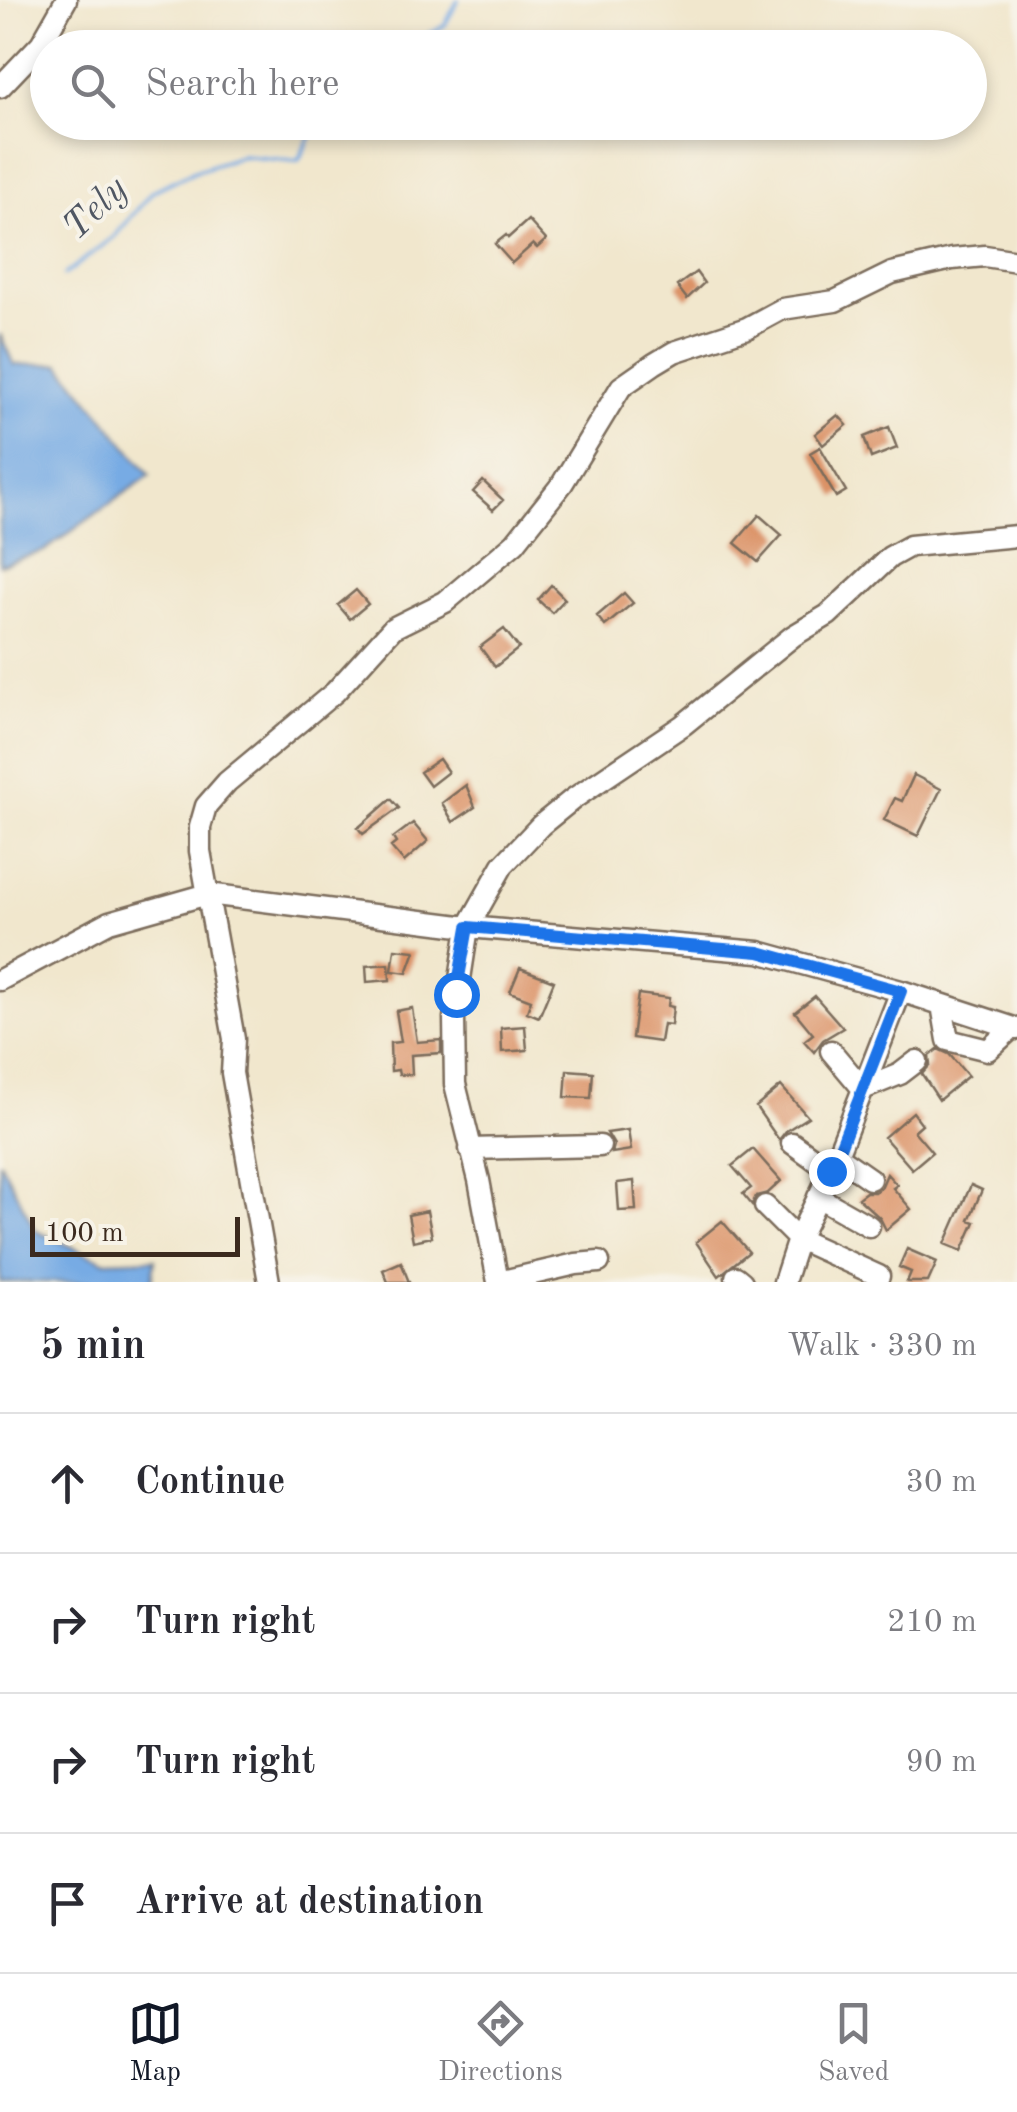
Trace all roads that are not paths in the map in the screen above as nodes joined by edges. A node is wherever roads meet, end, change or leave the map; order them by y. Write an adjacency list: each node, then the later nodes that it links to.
1 (66, 0): 2 (street)
2 (48, 30)
3 (30, 55): 4 (street)
4 (0, 87)
5 (1017, 261): 7 (street)
6 (1017, 536): 8 (street)
7 (208, 894): 8 (street); 9 (street); 27 (street)
8 (468, 927): 10 (street); 18 (street)
9 (0, 980)
10 (901, 991): 11 (street); 15 (street)
11 (942, 1004): 12 (street); 12 (street)
12 (1015, 1028)
13 (830, 1050): 15 (street)
14 (917, 1061): 15 (street)
15 (863, 1089): 19 (street)
16 (792, 1143): 19 (street)
17 (600, 1146): 18 (street)
18 (470, 1149): 28 (street)
19 (834, 1164): 20 (street); 21 (street)
20 (870, 1179)
21 (818, 1197): 23 (street); 24 (street)
22 (765, 1206): 24 (street)
23 (869, 1226)
24 (798, 1238): 26 (street); 29 (street)
25 (599, 1262): 28 (street)
26 (879, 1276)
27 (269, 1282)
28 (498, 1282)
29 (784, 1282)

